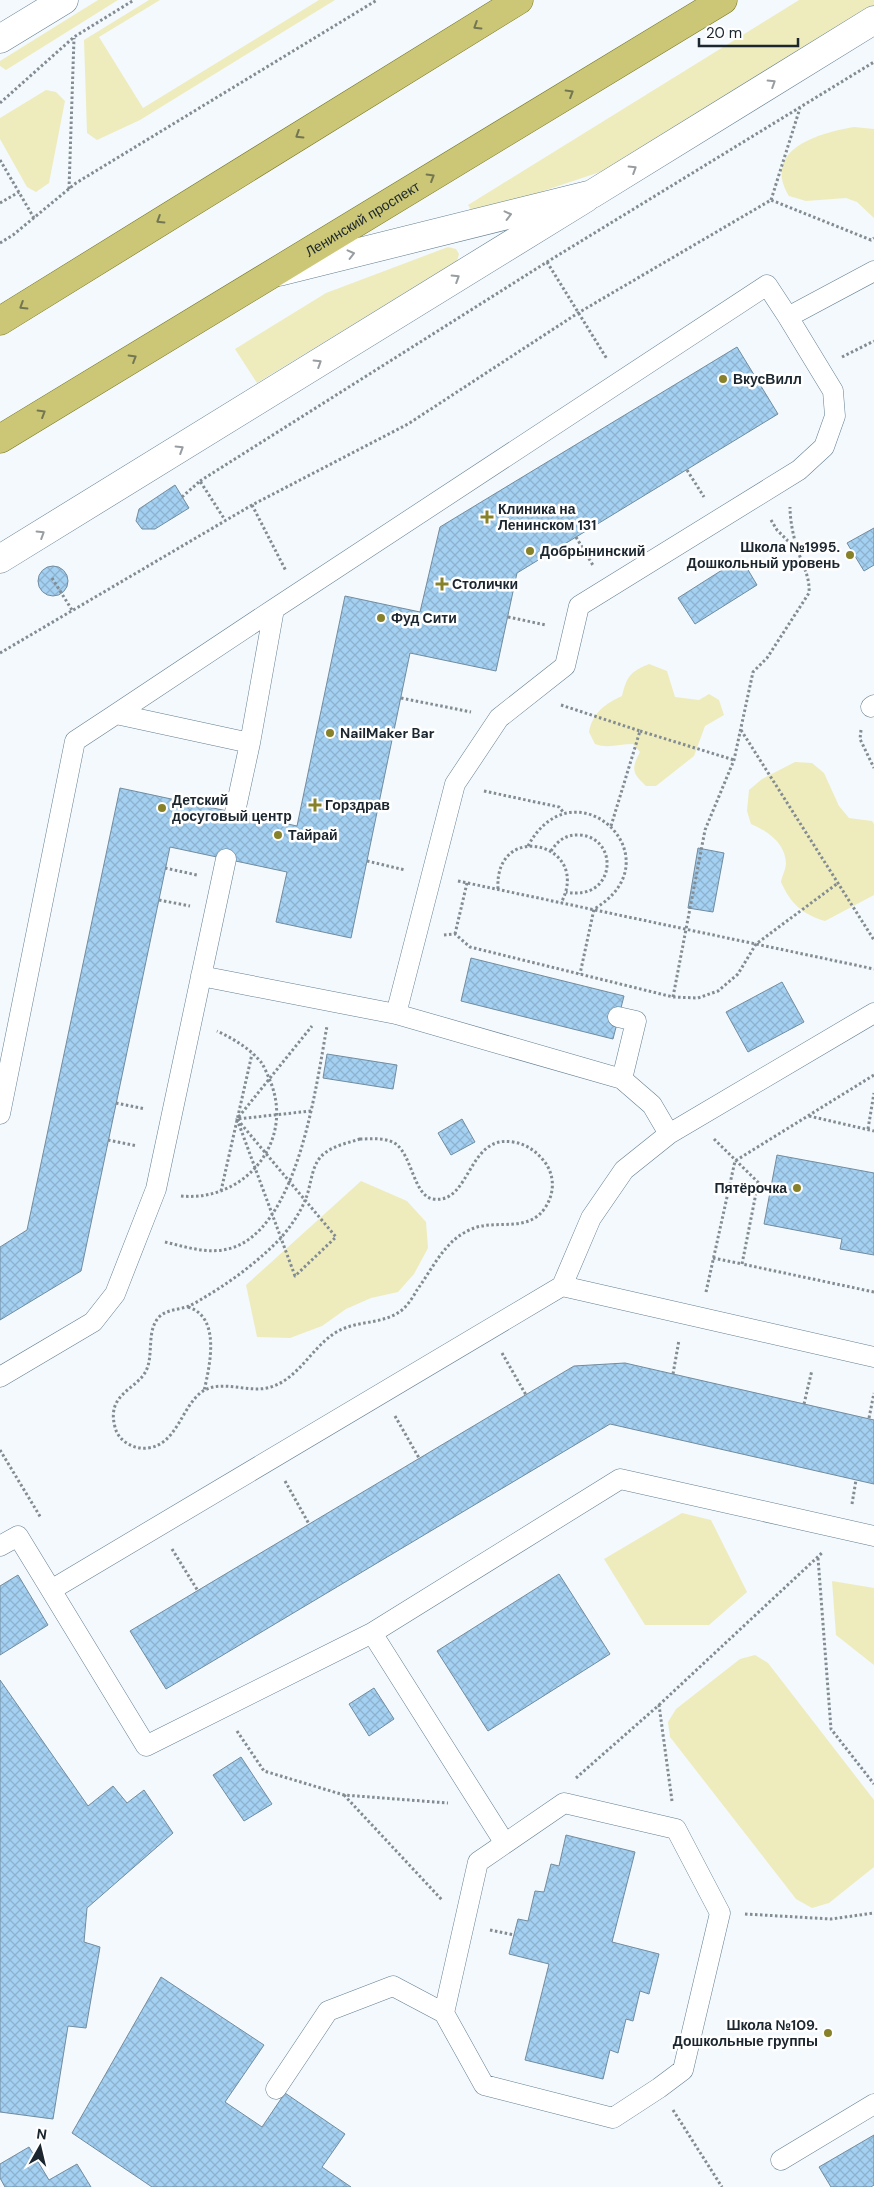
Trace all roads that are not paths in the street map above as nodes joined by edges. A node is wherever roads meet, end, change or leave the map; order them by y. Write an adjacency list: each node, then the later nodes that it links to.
1 (64, 0): 5 (street)
2 (519, 0): 10 (main road, one-way to 10)
3 (723, 0): 8 (main road, Ленинский проспект, one-way to 3)
4 (874, 20): 6 (street, one-way to 4)
5 (0, 39)
6 (592, 194): 8 (street, one-way to 6); 12 (street, one-way to 6)
7 (874, 272): 9 (lane)
8 (270, 275): 11 (main road, Ленинский проспект, one-way to 8)
9 (788, 317): 13 (lane); 20 (lane)
10 (0, 321)
11 (0, 439)
12 (0, 560)
13 (274, 609): 14 (lane); 15 (lane)
14 (116, 714): 15 (lane); 23 (lane)
15 (250, 743): 16 (lane)
16 (235, 812)
17 (226, 859): 18 (lane)
18 (201, 976): 20 (lane); 27 (lane)
19 (874, 1012): 24 (lane)
20 (396, 1014): 22 (lane)
21 (618, 1017): 22 (lane)
22 (622, 1079): 24 (lane)
23 (0, 1114)
24 (669, 1134): 25 (lane)
25 (562, 1286): 26 (lane); 30 (lane)
26 (874, 1357)
27 (0, 1377)
28 (874, 1536): 31 (lane)
29 (0, 1546): 30 (lane)
30 (51, 1590): 31 (lane)
31 (372, 1633): 32 (lane)
32 (504, 1842): 33 (lane); 33 (lane)
33 (444, 2013): 34 (lane)
34 (276, 2089)
35 (874, 2104): 36 (lane)
36 (781, 2160)

